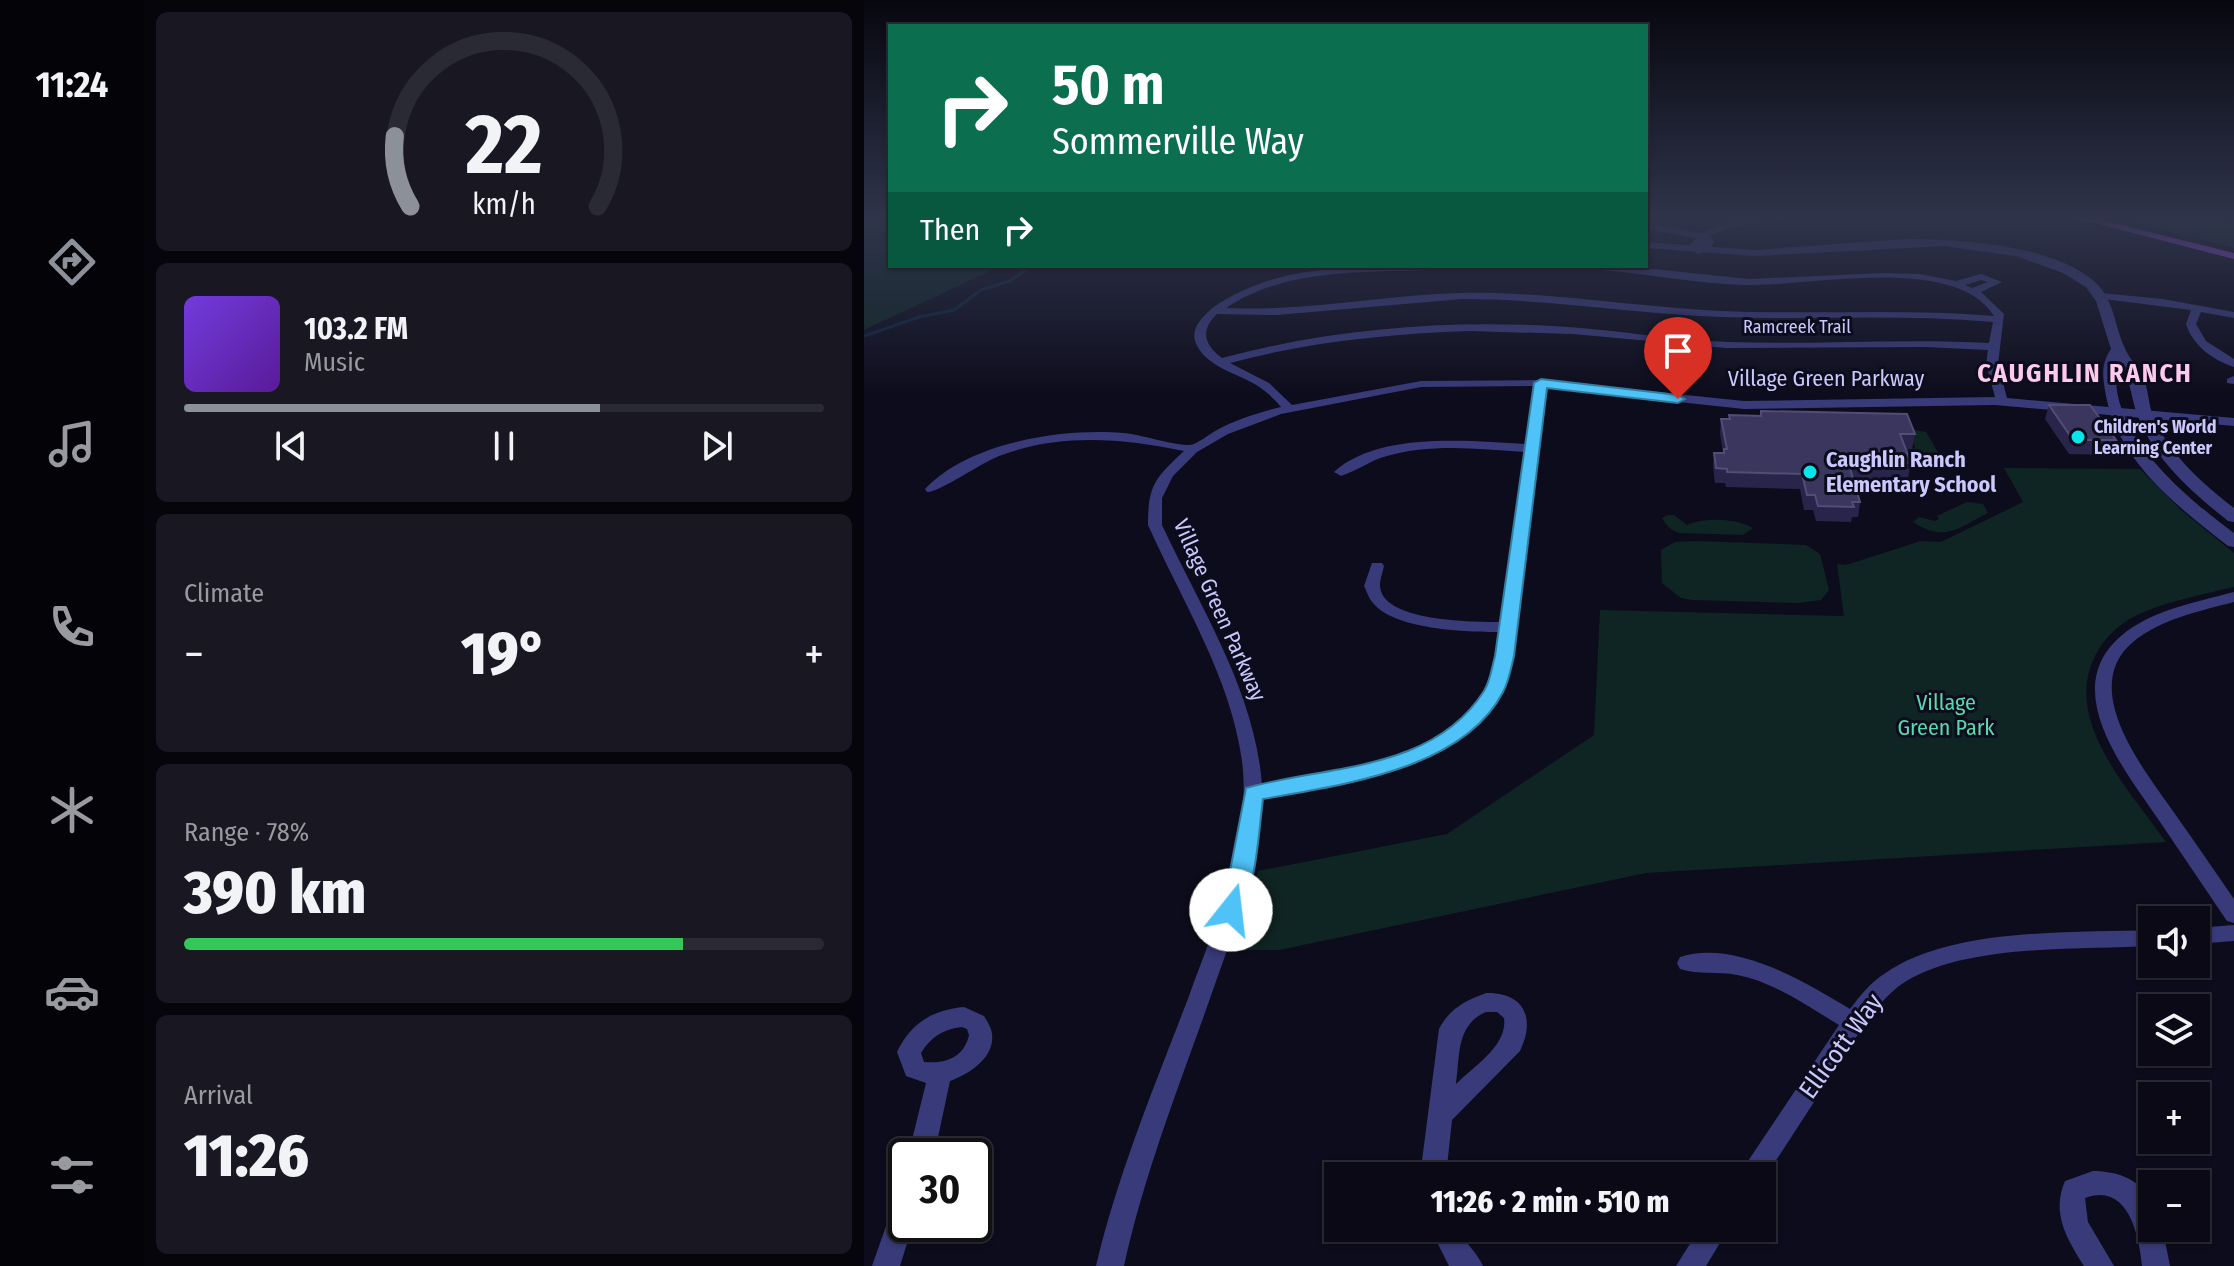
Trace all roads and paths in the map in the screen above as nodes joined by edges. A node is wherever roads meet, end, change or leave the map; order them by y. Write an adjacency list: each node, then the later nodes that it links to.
1 (1291, 278): 12 (street)
2 (1709, 278): 3 (street)
3 (1851, 278)
4 (1914, 278): 8 (street)
5 (1977, 278): 8 (street)
6 (1984, 278): 9 (street)
7 (2081, 278): 10 (street)
8 (1954, 285): 9 (street)
9 (1971, 292): 14 (street)
10 (2100, 296): 11 (street); 16 (street)
11 (2197, 308): 13 (street); 18 (street)
12 (1215, 311): 14 (street); 17 (street)
13 (2234, 315)
14 (2000, 320): 15 (street)
15 (1993, 347): 17 (street, Ramcreek Trail); 20 (street)
16 (2118, 350): 22 (street); 23 (street)
17 (1220, 362): 21 (street)
18 (2234, 364)
19 (1541, 383): 20 (street, Village Green Parkway); 21 (street, Village Green Parkway); 25 (street)
20 (2002, 402): 22 (street, Village Green Parkway)
21 (1288, 408): 26 (street, Village Green Parkway)
22 (2117, 412): 23 (street, Village Green Parkway); 30 (street)
23 (2145, 414): 24 (street, Village Green Parkway); 29 (street)
24 (2234, 422)
25 (1532, 448): 27 (street); 33 (street)
26 (1193, 449): 28 (street); 34 (street, Village Green Parkway)
27 (1341, 472)
28 (932, 489)
29 (2234, 517)
30 (2234, 542)
31 (1377, 566): 33 (street)
32 (2234, 597): 35 (street)
33 (1508, 627): 34 (street)
34 (1253, 793): 50 (street, Village Green Parkway)
35 (2234, 915)
36 (2234, 933): 37 (street)
37 (2210, 935)
38 (2138, 939): 40 (street, Ellicott Way)
39 (1688, 963): 40 (street)
40 (1854, 1023): 45 (street, Ellicott Way)
41 (940, 1074): 43 (street)
42 (1440, 1116): 42 (street); 44 (street)
43 (925, 1138)
44 (1435, 1162)
45 (1760, 1162)
46 (894, 1242): 49 (street)
47 (1450, 1242): 51 (street)
48 (1706, 1242): 52 (street)
49 (886, 1266)
50 (1110, 1266)
51 (1469, 1266)
52 (1690, 1266)
53 (2100, 1266): 54 (street)
54 (2156, 1266)

